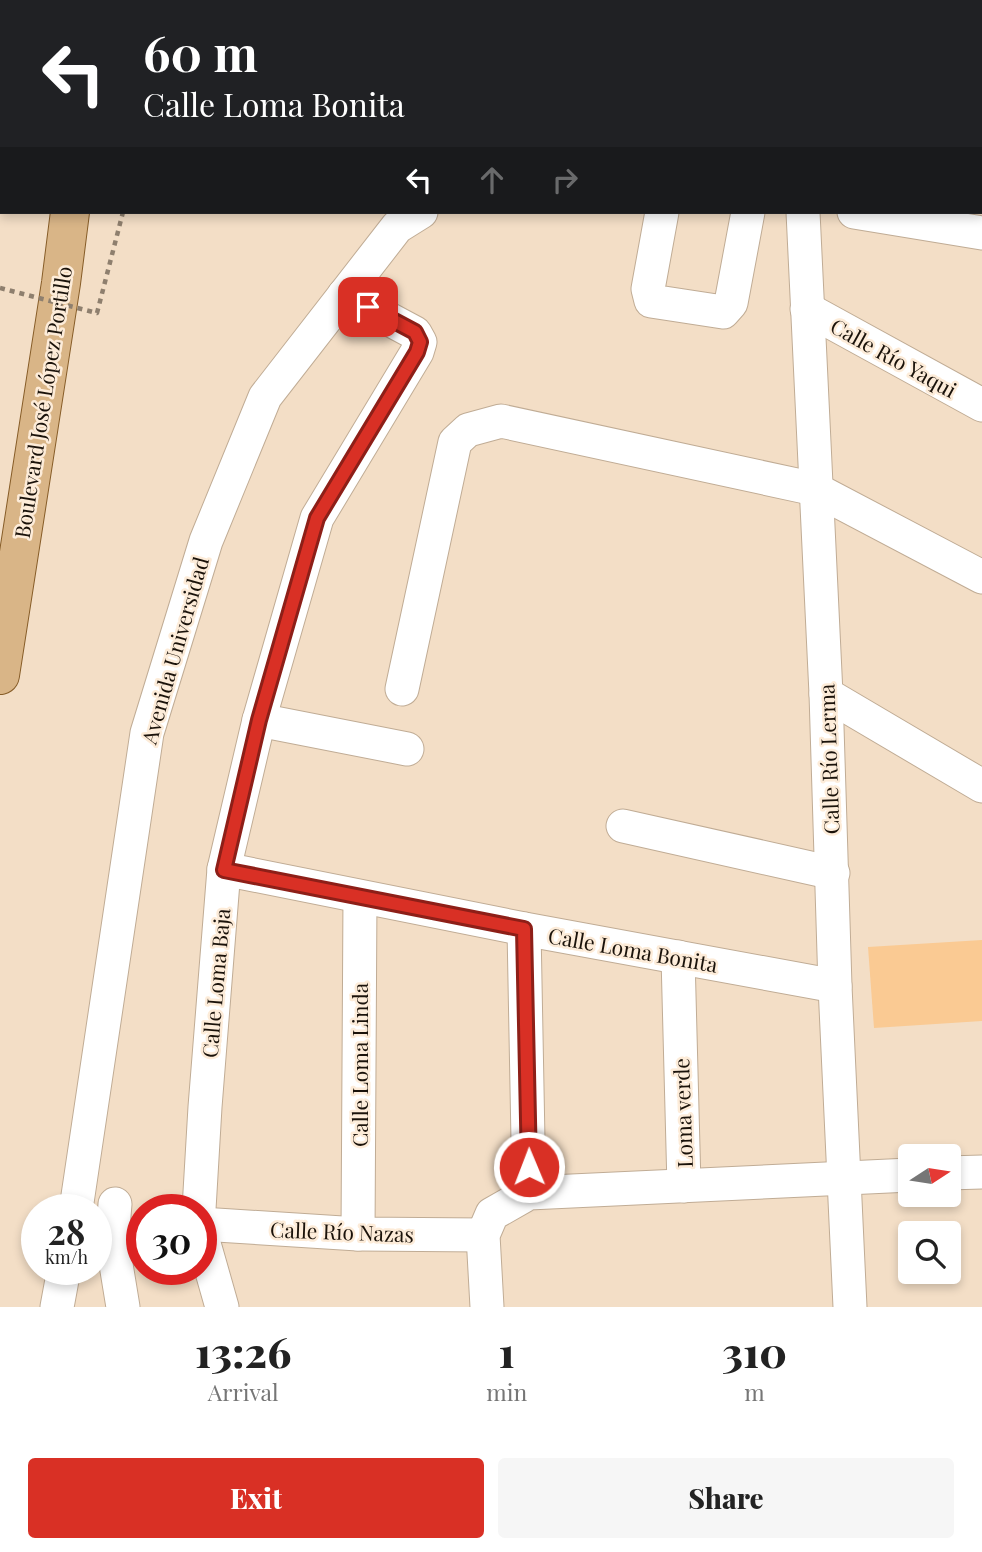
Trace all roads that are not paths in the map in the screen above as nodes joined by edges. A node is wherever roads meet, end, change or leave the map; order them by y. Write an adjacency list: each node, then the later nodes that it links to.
1 (70, 214): 9 (main road, Boulevard José López Portillo)
2 (86, 214): 9 (main road)
3 (662, 214): 4 (street)
4 (748, 214)
5 (803, 214): 11 (street, Calle Río Lerma)
6 (866, 214): 8 (street)
7 (406, 217): 10 (street, Avenida Universidad)
8 (982, 233)
9 (61, 283): 15 (main road, Boulevard José López Portillo)
10 (344, 295): 18 (street, Calle Loma Baja); 34 (street, Avenida Universidad)
11 (807, 309): 12 (street, Calle Río Yaqui); 13 (street, Calle Río Lerma)
12 (982, 405)
13 (815, 489): 14 (street); 16 (street); 17 (street, Calle Río Lerma)
14 (982, 577)
15 (0, 675)
16 (402, 689)
17 (826, 694): 20 (street); 23 (street, Calle Río Lerma)
18 (259, 720): 19 (street); 22 (street, Calle Loma Baja)
19 (407, 749)
20 (982, 786)
21 (623, 825): 23 (street)
22 (224, 870): 24 (street, Calle Loma Bonita); 35 (street, Calle Loma Baja)
23 (833, 873): 27 (street, Calle Río Lerma)
24 (360, 897): 25 (street, Calle Loma Bonita); 38 (street, Calle Loma Linda)
25 (524, 929): 26 (street, Calle Loma Bonita); 33 (street)
26 (678, 957): 27 (street, Calle Loma Bonita); 32 (street, Loma verde)
27 (835, 986): 31 (street, Calle Río Lerma)
28 (982, 1172): 29 (street)
29 (961, 1173)
30 (898, 1175): 31 (street)
31 (846, 1177): 32 (street); 46 (street, Calle Río Lerma)
32 (684, 1186): 33 (street, Loma verde)
33 (529, 1193): 39 (street, Loma verde)
34 (79, 1194)
35 (201, 1194)
36 (126, 1213): 43 (street)
37 (217, 1225): 38 (street, Calle Río Nazas)
38 (358, 1234): 39 (street, Calle Río Nazas)
39 (483, 1235): 45 (street)
40 (61, 1285): 42 (street)
41 (216, 1285): 44 (street)
42 (57, 1307)
43 (123, 1307)
44 (222, 1307)
45 (487, 1307)
46 (850, 1307)

